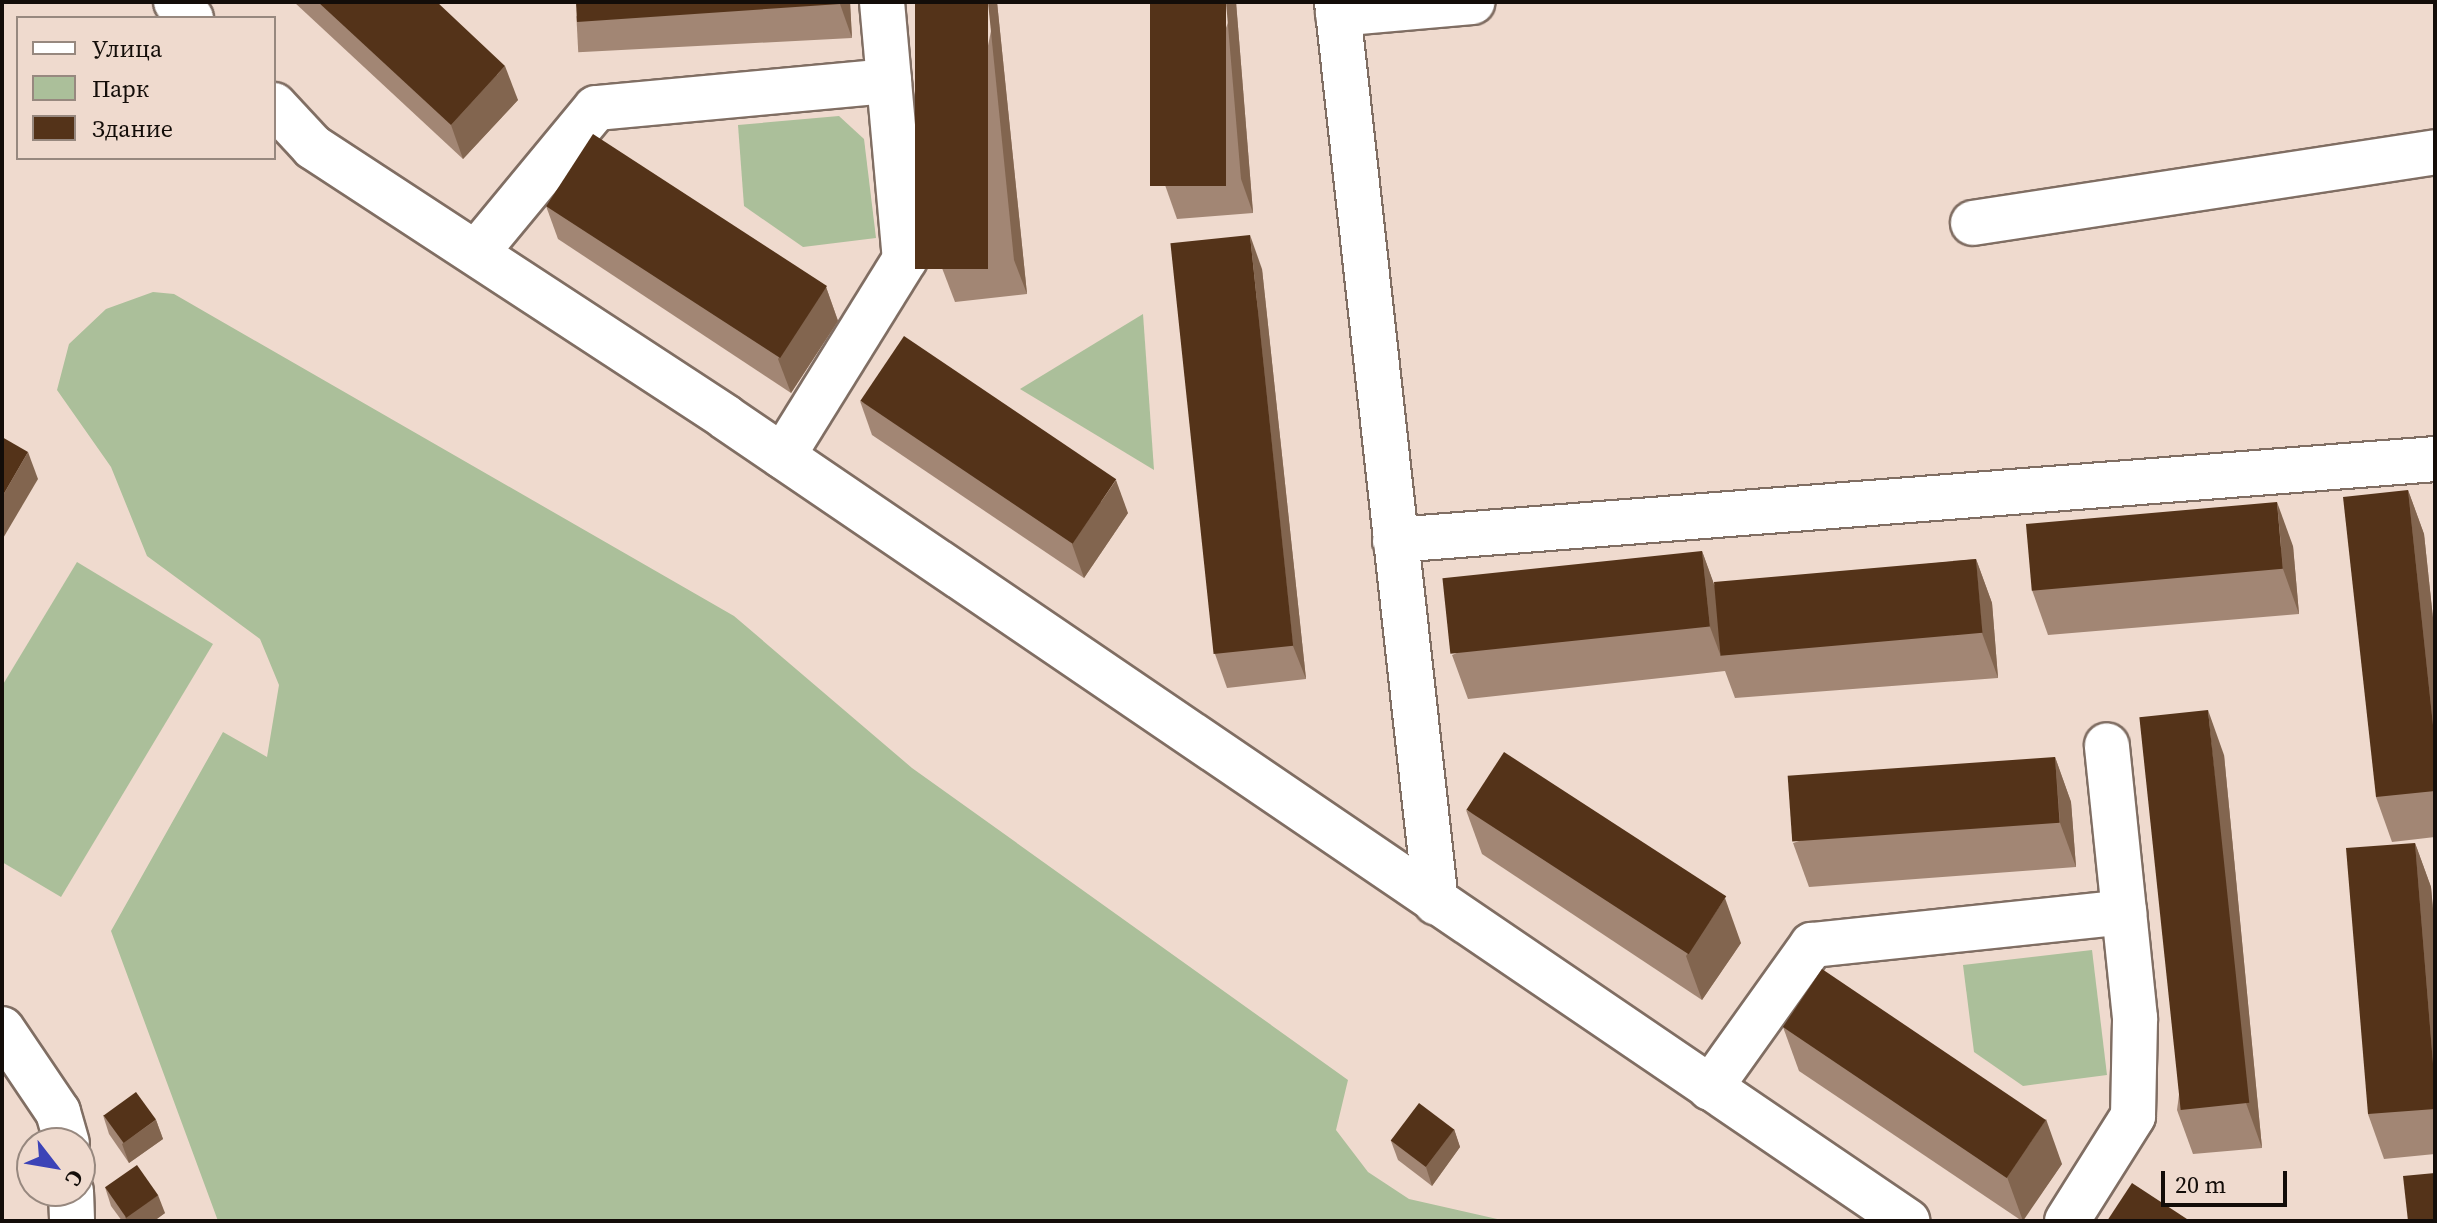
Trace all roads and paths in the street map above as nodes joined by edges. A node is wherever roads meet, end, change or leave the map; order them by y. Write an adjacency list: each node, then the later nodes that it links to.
1 (882, 2): 4 (lane)
2 (1472, 2): 3 (lane)
3 (1338, 8): 11 (lane)
4 (889, 81): 8 (lane); 9 (lane)
5 (276, 107): 8 (lane)
6 (2435, 152): 7 (lane)
7 (1973, 223)
8 (476, 253): 9 (lane)
9 (783, 456): 13 (lane)
10 (2435, 459): 11 (lane)
11 (1395, 540): 13 (lane)
12 (2107, 745): 14 (lane)
13 (1436, 903): 16 (lane)
14 (2124, 912): 16 (lane); 19 (lane)
15 (2, 1029): 17 (lane)
16 (1710, 1088): 18 (lane)
17 (62, 1127)
18 (1907, 1221)
19 (2067, 1221)

